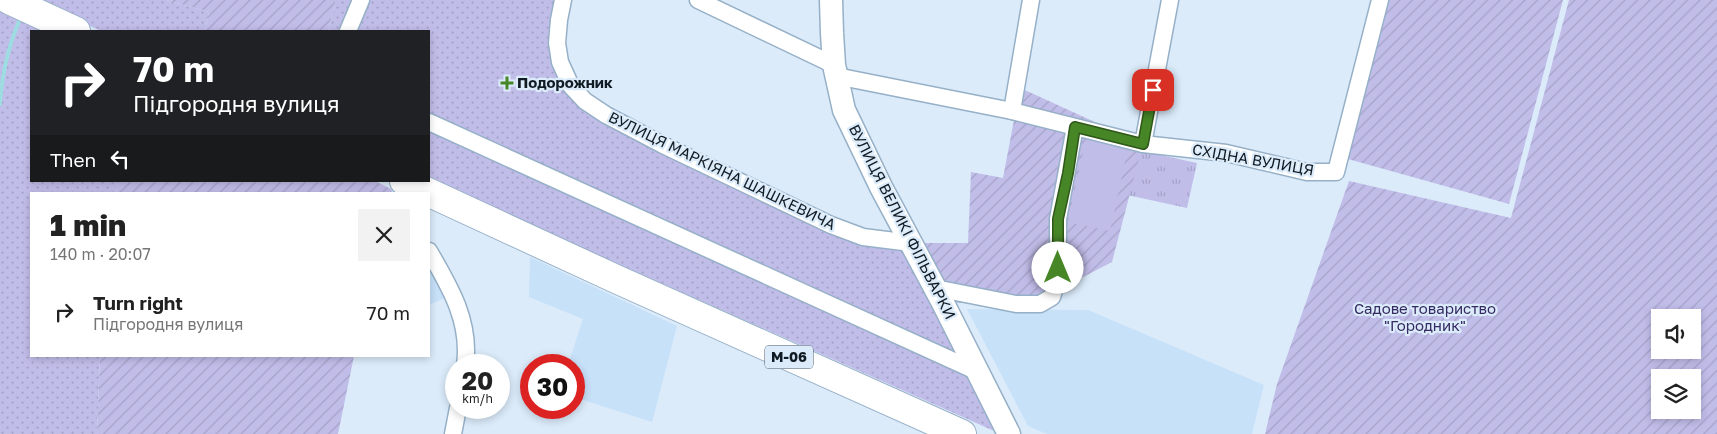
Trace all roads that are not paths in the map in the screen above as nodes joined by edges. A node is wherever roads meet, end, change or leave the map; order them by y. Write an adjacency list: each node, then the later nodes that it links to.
1 (361, 0): 10 (street)
2 (698, 0): 11 (street)
3 (831, 0): 11 (street, ВУЛИЦЯ ВЕЛИКІ ФІЛЬВАРКИ)
4 (1031, 0): 12 (street)
5 (1170, 0): 15 (street)
6 (1380, 0): 15 (street, СХІДНА ВУЛИЦЯ)
7 (11, 1): 9 (highway)
8 (561, 1): 19 (street, ВУЛИЦЯ МАРКІЯНА ШАШКЕВИЧА)
9 (74, 30)
10 (348, 30)
11 (835, 71): 12 (street); 19 (street, ВУЛИЦЯ ВЕЛИКІ ФІЛЬВАРКИ)
12 (1012, 112): 14 (street)
13 (430, 122): 23 (street)
14 (1075, 127): 15 (street); 21 (street)
15 (1143, 144)
16 (406, 186): 17 (highway, М-06)
17 (420, 192)
18 (430, 197): 26 (highway, М-06)
19 (911, 244): 21 (street, ВУЛИЦЯ ВЕЛИКІ ФІЛЬВАРКИ)
20 (430, 253): 22 (street)
21 (935, 288): 23 (street, ВУЛИЦЯ ВЕЛИКІ ФІЛЬВАРКИ)
22 (465, 354)
23 (978, 372): 27 (street, ВУЛИЦЯ ВЕЛИКІ ФІЛЬВАРКИ)
24 (456, 419): 25 (street)
25 (453, 434)
26 (962, 434)
27 (1010, 434)

